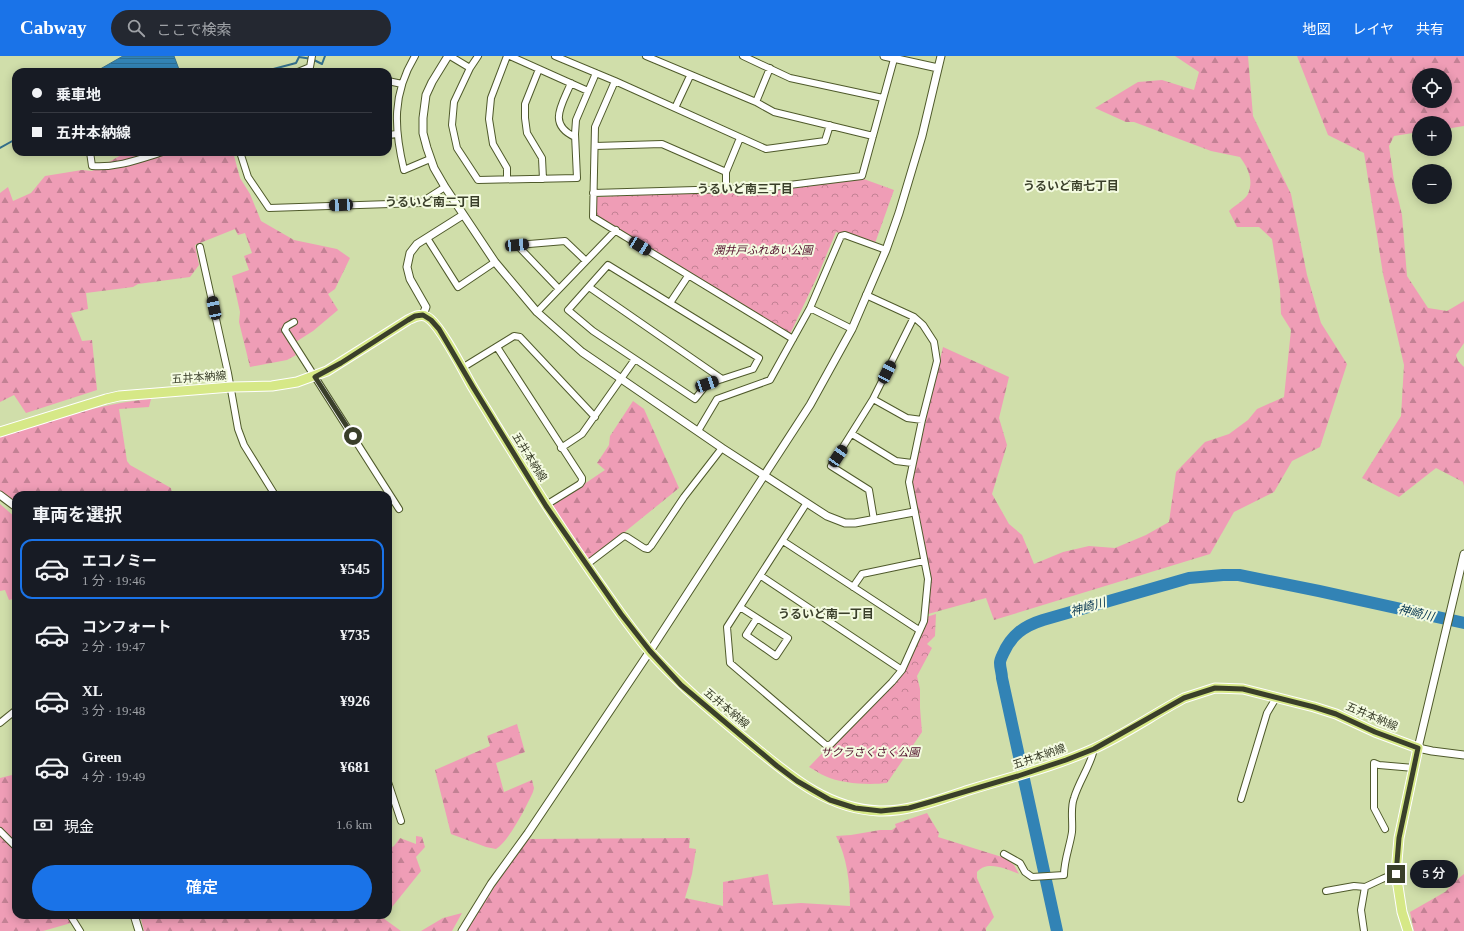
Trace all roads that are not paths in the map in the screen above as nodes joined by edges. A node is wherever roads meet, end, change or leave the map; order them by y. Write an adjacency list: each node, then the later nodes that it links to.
1 (312, 56): 13 (street)
2 (415, 56): 22 (street)
3 (449, 56): 14 (street); 38 (street)
4 (478, 56): 14 (street)
5 (507, 56): 41 (street)
6 (510, 56): 17 (street)
7 (555, 56): 18 (street)
8 (646, 56): 19 (street)
9 (743, 56): 15 (street)
10 (884, 56): 12 (street)
11 (941, 56): 16 (street)
12 (894, 59): 16 (street); 25 (street)
13 (308, 68)
14 (470, 68): 41 (street)
15 (770, 68): 25 (street); 26 (street)
16 (938, 68): 49 (street)
17 (539, 69): 23 (street); 40 (street)
18 (596, 73): 21 (street); 24 (street)
19 (690, 76): 26 (street); 27 (street)
20 (392, 81): 22 (street)
21 (616, 81): 27 (street); 34 (street)
22 (402, 84): 29 (street)
23 (571, 84): 24 (street); 32 (street)
24 (588, 92): 32 (street)
25 (883, 98): 31 (street)
26 (756, 102): 28 (street)
27 (675, 108): 33 (street)
28 (830, 125): 31 (street); 33 (street)
29 (397, 134): 30 (street); 38 (street)
30 (392, 135)
31 (874, 136): 43 (street)
32 (575, 137): 40 (street)
33 (740, 138): 39 (street)
34 (595, 146): 39 (street); 44 (street)
35 (91, 156): 36 (street)
36 (150, 156)
37 (241, 156): 42 (street)
38 (430, 159): 42 (street)
39 (726, 172): 43 (street)
40 (543, 178): 41 (street)
41 (507, 179)
42 (445, 187): 45 (street)
43 (726, 189): 44 (street)
44 (593, 193): 46 (street)
45 (463, 215): 47 (street); 51 (street)
46 (616, 230): 50 (street); 52 (street)
47 (426, 238): 51 (street); 59 (street)
48 (200, 247): 70 (street)
49 (886, 250): 55 (street); 57 (street)
50 (586, 261): 54 (street); 54 (street)
51 (495, 262): 58 (street)
52 (688, 276): 56 (street); 63 (street)
53 (588, 287): 56 (street); 65 (street); 69 (street)
54 (559, 289): 58 (street)
55 (866, 295): 60 (street); 62 (street)
56 (670, 303): 69 (street)
57 (810, 308): 62 (street); 63 (street)
58 (537, 312): 68 (street)
59 (423, 315): 66 (main road, 五井本納線); 67 (main road, 五井本納線)
60 (914, 317): 71 (street); 73 (street)
61 (294, 322): 67 (street)
62 (852, 329): 80 (street)
63 (793, 339): 74 (street)
64 (497, 347): 66 (street); 72 (street); 77 (street)
65 (635, 359): 68 (street); 69 (street)
66 (462, 368): 87 (main road, 五井本納線)
67 (315, 377): 70 (main road, 五井本納線); 82 (street)
68 (620, 379): 72 (street); 74 (street)
69 (722, 379)
70 (230, 387): 75 (main road, 五井本納線); 81 (street)
71 (873, 399): 73 (street); 76 (street)
72 (594, 417): 77 (street)
73 (922, 420): 79 (street)
74 (698, 431): 78 (street)
75 (0, 432)
76 (852, 434): 79 (street); 90 (street)
77 (561, 448): 87 (street)
78 (722, 448): 80 (street); 94 (street)
79 (912, 463): 89 (street)
80 (764, 474): 86 (street); 100 (street)
81 (273, 491)
82 (388, 491)
83 (0, 495): 85 (street)
84 (392, 498): 88 (street)
85 (12, 504)
86 (806, 504): 90 (street); 91 (street)
87 (546, 506): 94 (main road, 五井本納線)
88 (399, 509)
89 (914, 512): 90 (street); 93 (street)
90 (874, 520)
91 (783, 541): 95 (street); 96 (street)
92 (1464, 554): 105 (street)
93 (924, 561): 96 (street); 99 (street)
94 (586, 565): 100 (main road, 五井本納線)
95 (760, 576): 97 (street); 101 (street)
96 (853, 587): 99 (street)
97 (740, 607): 98 (street); 101 (street)
98 (757, 618): 98 (street)
99 (919, 630): 101 (street)
100 (650, 651): 106 (main road, 五井本納線); 123 (street)
101 (902, 670)
102 (1276, 698): 105 (main road, 五井本納線); 106 (main road, 五井本納線); 110 (street)
103 (12, 713): 104 (street)
104 (0, 723)
105 (1418, 748): 107 (street); 108 (main road)
106 (1094, 749): 115 (street)
107 (1464, 755)
108 (1414, 768): 112 (street); 116 (main road)
109 (392, 794): 111 (street)
110 (1241, 799)
111 (401, 820)
112 (1385, 829)
113 (0, 831): 114 (street)
114 (12, 843)
115 (1004, 854)
116 (1396, 874): 117 (street); 125 (main road)
117 (1365, 887): 118 (street); 124 (street)
118 (1326, 891)
119 (72, 919): 121 (street)
120 (135, 919): 122 (street)
121 (80, 931)
122 (139, 931)
123 (462, 931)
124 (1364, 931)
125 (1408, 931)

